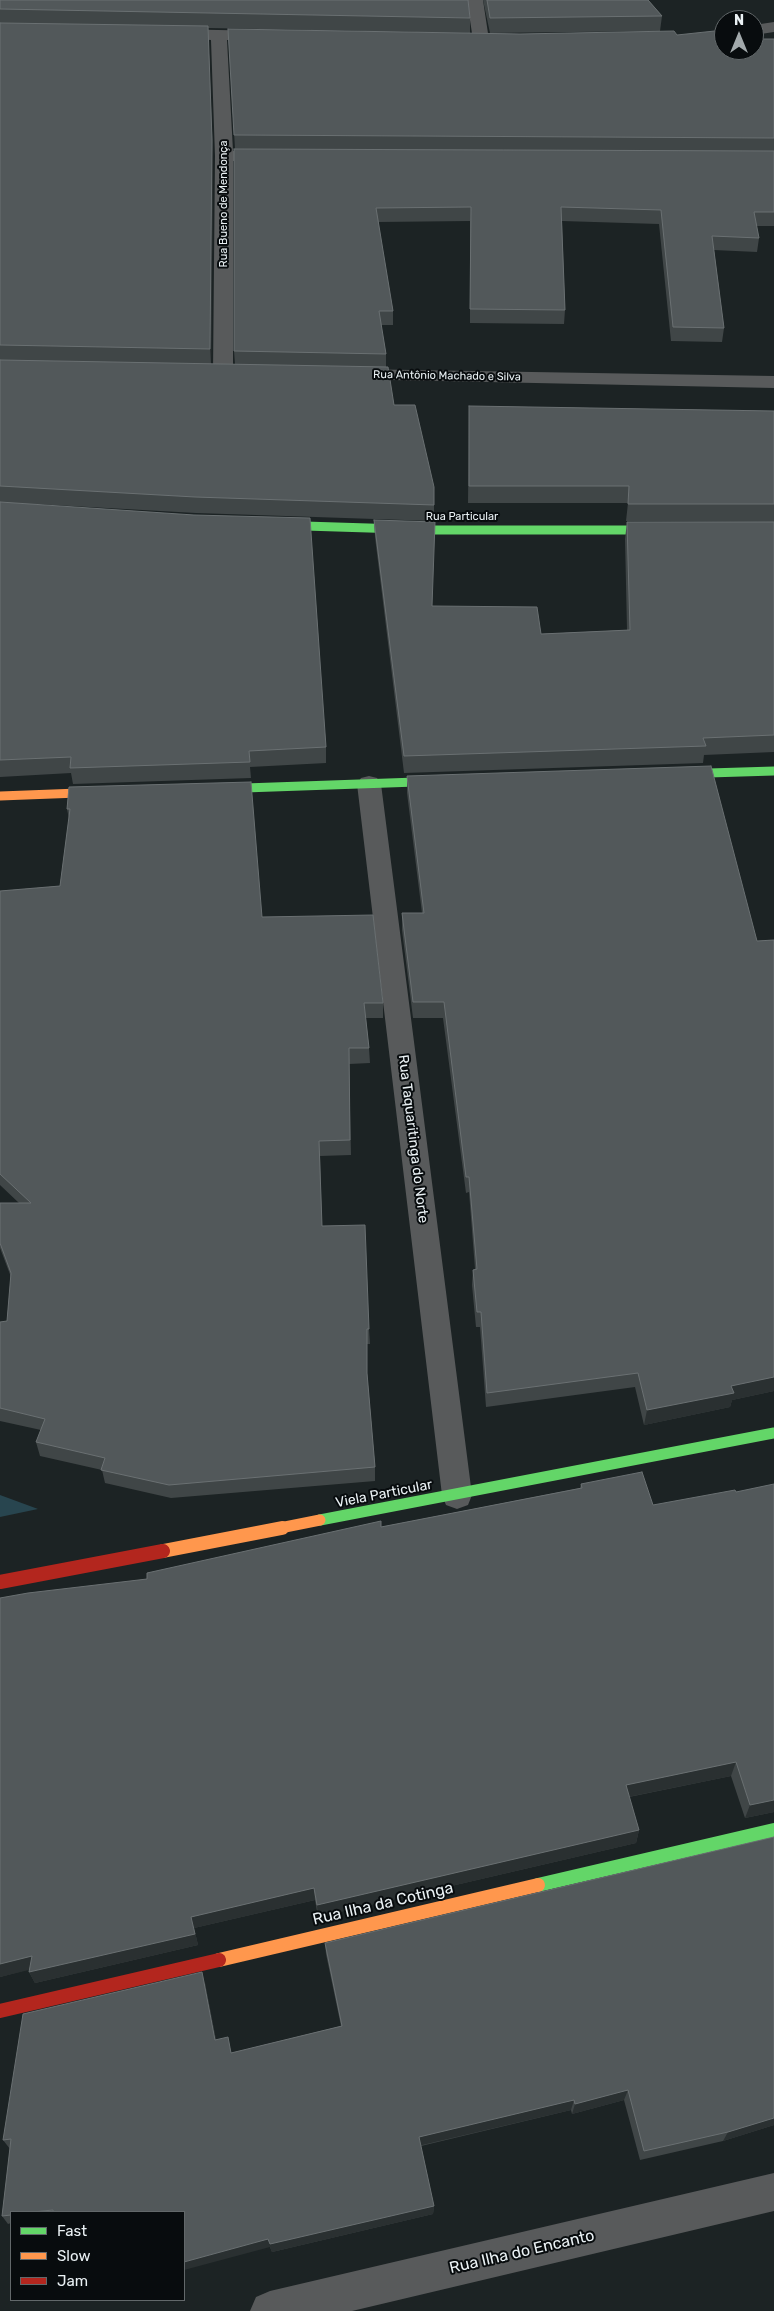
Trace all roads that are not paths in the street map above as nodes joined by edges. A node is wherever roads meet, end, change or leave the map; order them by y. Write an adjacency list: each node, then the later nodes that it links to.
1 (475, 0): 6 (street)
2 (159, 34): 3 (street)
3 (219, 35): 4 (street); 8 (street, Rua Bueno de Mendonça)
4 (287, 36)
5 (461, 40): 6 (street)
6 (481, 40): 7 (street)
7 (500, 40)
8 (224, 156): 9 (street); 10 (street, Rua Bueno de Mendonça)
9 (284, 156)
10 (242, 373)
11 (331, 374): 12 (street, Rua Antônio Machado e Silva)
12 (774, 382)
13 (265, 524): 14 (street, Rua Particular)
14 (678, 530)
15 (774, 771): 16 (street)
16 (665, 775)
17 (458, 781): 18 (street)
18 (369, 784): 19 (street); 23 (street, Rua Taquaritinga do Norte)
19 (199, 789)
20 (120, 792): 21 (street)
21 (0, 796)
22 (774, 1433): 23 (street, Viela Particular)
23 (457, 1495): 24 (street, Viela Particular)
24 (0, 1582)
25 (774, 1830): 26 (street, Rua Ilha da Cotinga)
26 (0, 2010)
27 (774, 2192): 28 (street, Rua Ilha do Encanto)
28 (270, 2311)

